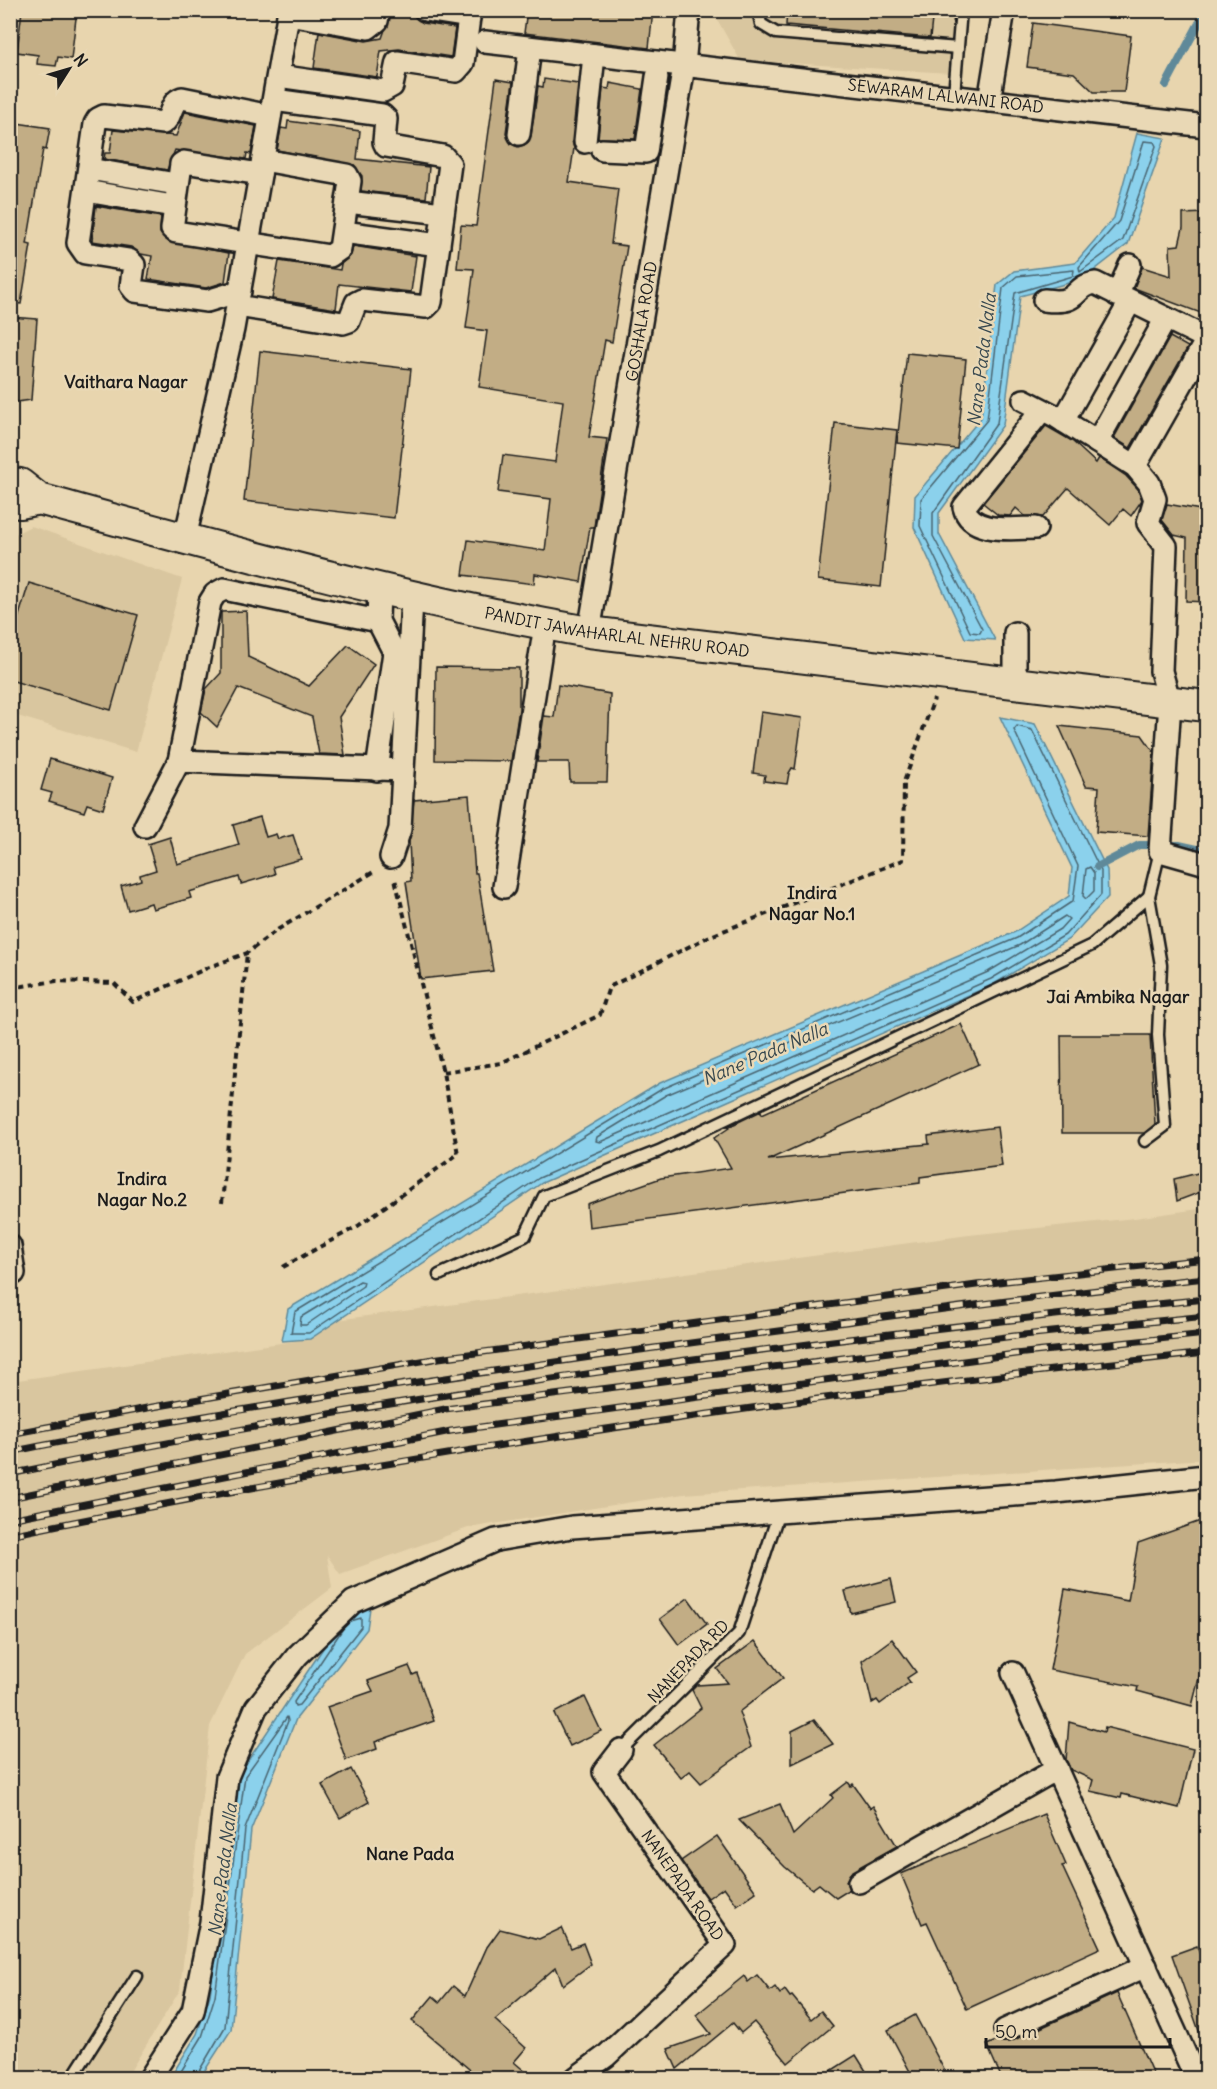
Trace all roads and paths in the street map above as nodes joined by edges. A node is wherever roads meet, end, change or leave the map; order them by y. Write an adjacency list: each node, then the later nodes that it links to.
1 (379, 10): 7 (street)
2 (425, 10): 8 (street)
3 (689, 10): 13 (street, GOSHALA ROAD)
4 (758, 10): 11 (lane)
5 (961, 10): 11 (lane)
6 (1004, 10): 17 (street)
7 (289, 12): 14 (street)
8 (470, 14): 14 (street)
9 (485, 42): 10 (street)
10 (530, 48): 12 (street); 20 (street)
11 (958, 48): 16 (lane)
12 (598, 63): 13 (street); 15 (street); 15 (street)
13 (683, 73): 15 (street); 16 (street, SEWARAM LALWANI ROAD); 50 (street, GOSHALA ROAD)
14 (278, 76): 18 (street)
15 (657, 77)
16 (954, 95): 17 (street, SEWARAM LALWANI ROAD)
17 (989, 101): 19 (street, SEWARAM LALWANI ROAD)
18 (272, 108): 21 (street); 22 (street); 27 (street)
19 (1206, 126)
20 (519, 134)
21 (262, 167): 23 (street); 25 (street); 29 (street)
22 (89, 169): 23 (street); 24 (street)
23 (177, 184): 26 (street)
24 (87, 191): 26 (street); 32 (street)
25 (347, 202): 27 (street); 28 (street)
26 (173, 206): 29 (street)
27 (443, 213): 30 (street)
28 (343, 232): 29 (street); 30 (street)
29 (248, 244): 32 (street)
30 (439, 245): 32 (street)
31 (1130, 265): 33 (street)
32 (239, 298): 43 (street)
33 (1123, 298): 34 (street); 35 (street); 37 (street)
34 (1044, 300)
35 (1165, 320): 36 (street); 38 (street)
36 (1206, 340): 39 (street)
37 (1063, 421): 38 (street); 42 (street)
38 (1097, 442): 39 (street)
39 (1135, 465): 54 (street)
40 (10, 483): 41 (street, PANDIT JAWAHARLAL NEHRU ROAD)
41 (25, 500): 43 (street, PANDIT JAWAHARLAL NEHRU ROAD)
42 (1036, 528)
43 (184, 538): 44 (street, PANDIT JAWAHARLAL NEHRU ROAD)
44 (278, 563): 45 (street, PANDIT JAWAHARLAL NEHRU ROAD); 47 (street)
45 (379, 590): 46 (street, PANDIT JAWAHARLAL NEHRU ROAD); 48 (street)
46 (412, 598): 49 (street, PANDIT JAWAHARLAL NEHRU ROAD); 58 (street)
47 (273, 600): 48 (street); 56 (street)
48 (378, 621): 57 (street)
49 (545, 625): 50 (street, PANDIT JAWAHARLAL NEHRU ROAD); 63 (street)
50 (590, 633): 52 (street, PANDIT JAWAHARLAL NEHRU ROAD)
51 (1015, 633): 53 (street)
52 (942, 675): 53 (street, PANDIT JAWAHARLAL NEHRU ROAD); 67 (path)
53 (1015, 684): 54 (street, PANDIT JAWAHARLAL NEHRU ROAD)
54 (1170, 703): 55 (street, PANDIT JAWAHARLAL NEHRU ROAD); 60 (street)
55 (1206, 706)
56 (179, 761): 57 (street); 59 (street)
57 (377, 770): 58 (street)
58 (403, 770): 61 (street)
59 (145, 826)
60 (1160, 850): 62 (street); 64 (lane)
61 (390, 857): 65 (path); 67 (path)
62 (1206, 864)
63 (504, 887)
64 (1149, 896): 68 (lane); 73 (lane)
65 (247, 953): 66 (path); 69 (path)
66 (10, 988)
67 (443, 1072): 71 (path)
68 (1145, 1141)
69 (222, 1203)
70 (10, 1246): 72 (street)
71 (283, 1267)
72 (14, 1273)
73 (439, 1275)
74 (1206, 1476): 75 (street)
75 (779, 1512): 77 (lane, NANEPADA RD); 84 (street)
76 (1013, 1673): 78 (street)
77 (621, 1750): 85 (street, NANEPADA ROAD)
78 (1057, 1769): 79 (street); 80 (street)
79 (859, 1882)
80 (1146, 1966): 82 (street); 86 (street)
81 (137, 1976): 83 (lane)
82 (1005, 2030)
83 (72, 2079)
84 (150, 2079)
85 (576, 2079)
86 (1196, 2079)

